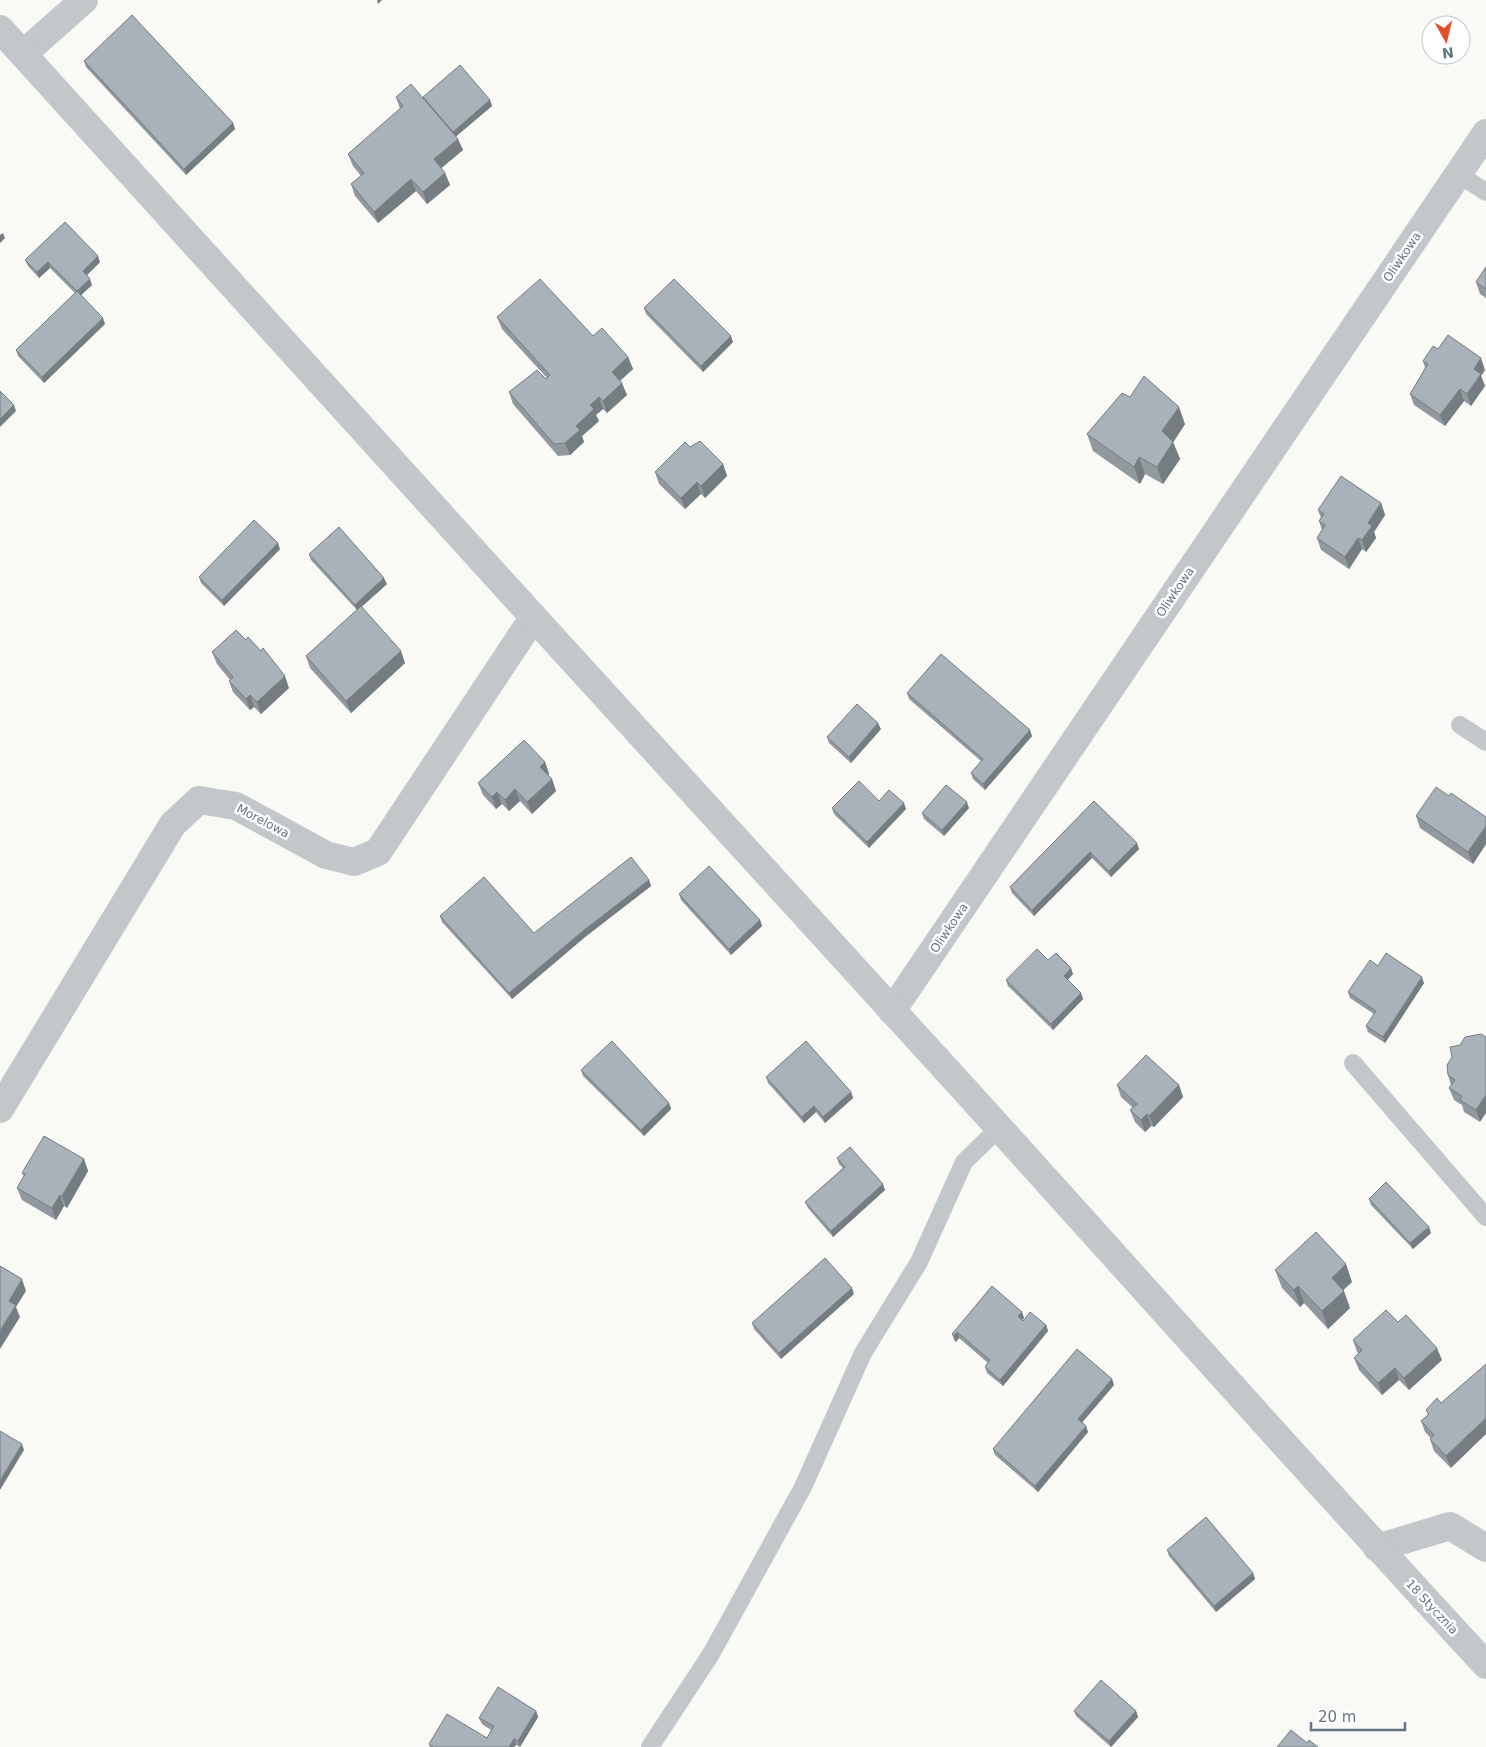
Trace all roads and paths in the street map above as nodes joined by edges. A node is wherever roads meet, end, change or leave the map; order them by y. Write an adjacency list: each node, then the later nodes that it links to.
1 (84, 0): 3 (street)
2 (0, 29): 3 (street, 18 Stycznia)
3 (23, 54): 7 (street, 18 Stycznia)
4 (1486, 132): 5 (street, Oliwkowa)
5 (1458, 174): 6 (lane); 10 (street, Oliwkowa)
6 (1486, 192)
7 (533, 618): 10 (street, 18 Stycznia); 12 (street, Morelowa)
8 (1460, 725): 9 (lane)
9 (1486, 742)
10 (892, 1011): 13 (street, 18 Stycznia)
11 (1353, 1063): 14 (lane)
12 (0, 1108)
13 (999, 1128): 15 (street, 18 Stycznia); 18 (lane)
14 (1486, 1217)
15 (1377, 1548): 16 (street); 17 (street, 18 Stycznia)
16 (1486, 1548)
17 (1486, 1665)
18 (650, 1747)

